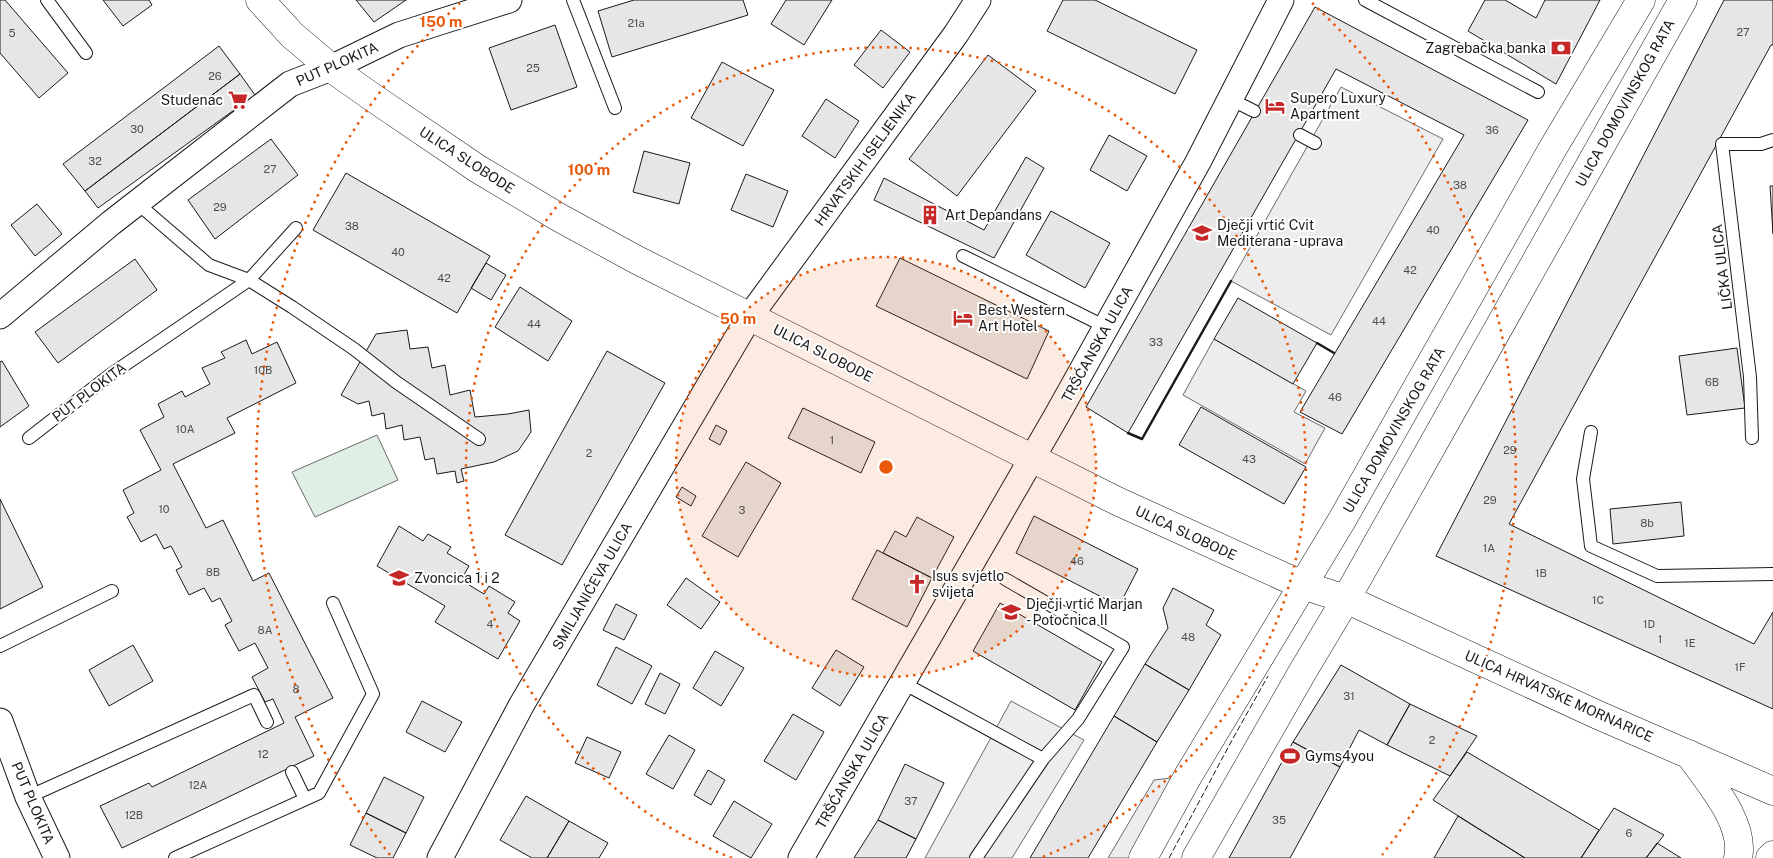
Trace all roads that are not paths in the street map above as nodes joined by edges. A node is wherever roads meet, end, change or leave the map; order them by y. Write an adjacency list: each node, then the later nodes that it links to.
1 (47, 0): 10 (lane)
2 (260, 0): 11 (main road, ULICA SLOBODE)
3 (573, 0): 14 (lane)
4 (978, 0): 24 (street, HRVATSKIH ISELJENIKA)
5 (1281, 0): 13 (street, TRŠĆANSKA ULICA)
6 (1366, 0): 12 (lane)
7 (1641, 0): 33 (main road, ULICA DOMOVINSKOG RATA)
8 (1683, 0): 35 (main road, ULICA DOMOVINSKOG RATA)
9 (483, 5): 11 (street, PUT PLOKITA)
10 (86, 53)
11 (331, 68): 19 (street, PUT PLOKITA); 24 (main road, ULICA SLOBODE)
12 (1538, 92)
13 (1230, 99): 15 (lane); 25 (street, TRŠĆANSKA ULICA)
14 (615, 108)
15 (1254, 111)
16 (1300, 135): 18 (lane)
17 (1773, 140): 28 (lane, LIČKA ULICA)
18 (1315, 143)
19 (137, 203): 22 (lane); 23 (street, PUT PLOKITA)
20 (296, 228): 22 (lane, PUT PLOKITA)
21 (963, 256): 25 (lane)
22 (249, 280): 27 (lane, PUT PLOKITA); 29 (lane)
23 (0, 316)
24 (750, 316): 30 (main road, ULICA SLOBODE); 49 (street, SMILJANIĆEVA ULICA)
25 (1106, 327): 30 (street, TRŠĆANSKA ULICA)
26 (1591, 432): 31 (lane)
27 (29, 438)
28 (1752, 438)
29 (479, 439)
30 (1032, 459): 33 (main road, ULICA SLOBODE); 38 (street, TRŠĆANSKA ULICA)
31 (1773, 574)
32 (1005, 578): 42 (lane)
33 (1302, 585): 35 (main road, ULICA SLOBODE); 54 (main road, ULICA DOMOVINSKOG RATA)
34 (112, 591): 37 (lane)
35 (1346, 599): 41 (main road, ULICA HRVATSKE MORNARICE); 55 (main road, ULICA DOMOVINSKOG RATA)
36 (333, 603): 48 (lane)
37 (0, 646)
38 (903, 683): 42 (lane); 52 (street, TRŠĆANSKA ULICA)
39 (0, 720): 47 (street, PUT PLOKITA)
40 (267, 722): 47 (lane)
41 (1689, 754): 45 (main road, ULICA HRVATSKE MORNARICE); 56 (main road)
42 (1043, 759): 53 (lane)
43 (292, 772): 48 (lane)
44 (1773, 775): 45 (main road)
45 (1742, 777): 46 (main road, ULICA HRVATSKE MORNARICE)
46 (1773, 791)
47 (28, 797): 50 (street, PUT PLOKITA)
48 (305, 799): 51 (lane)
49 (443, 857)
50 (57, 858)
51 (175, 858)
52 (801, 858)
53 (976, 858)
54 (1143, 858)
55 (1196, 858)
56 (1738, 858)

